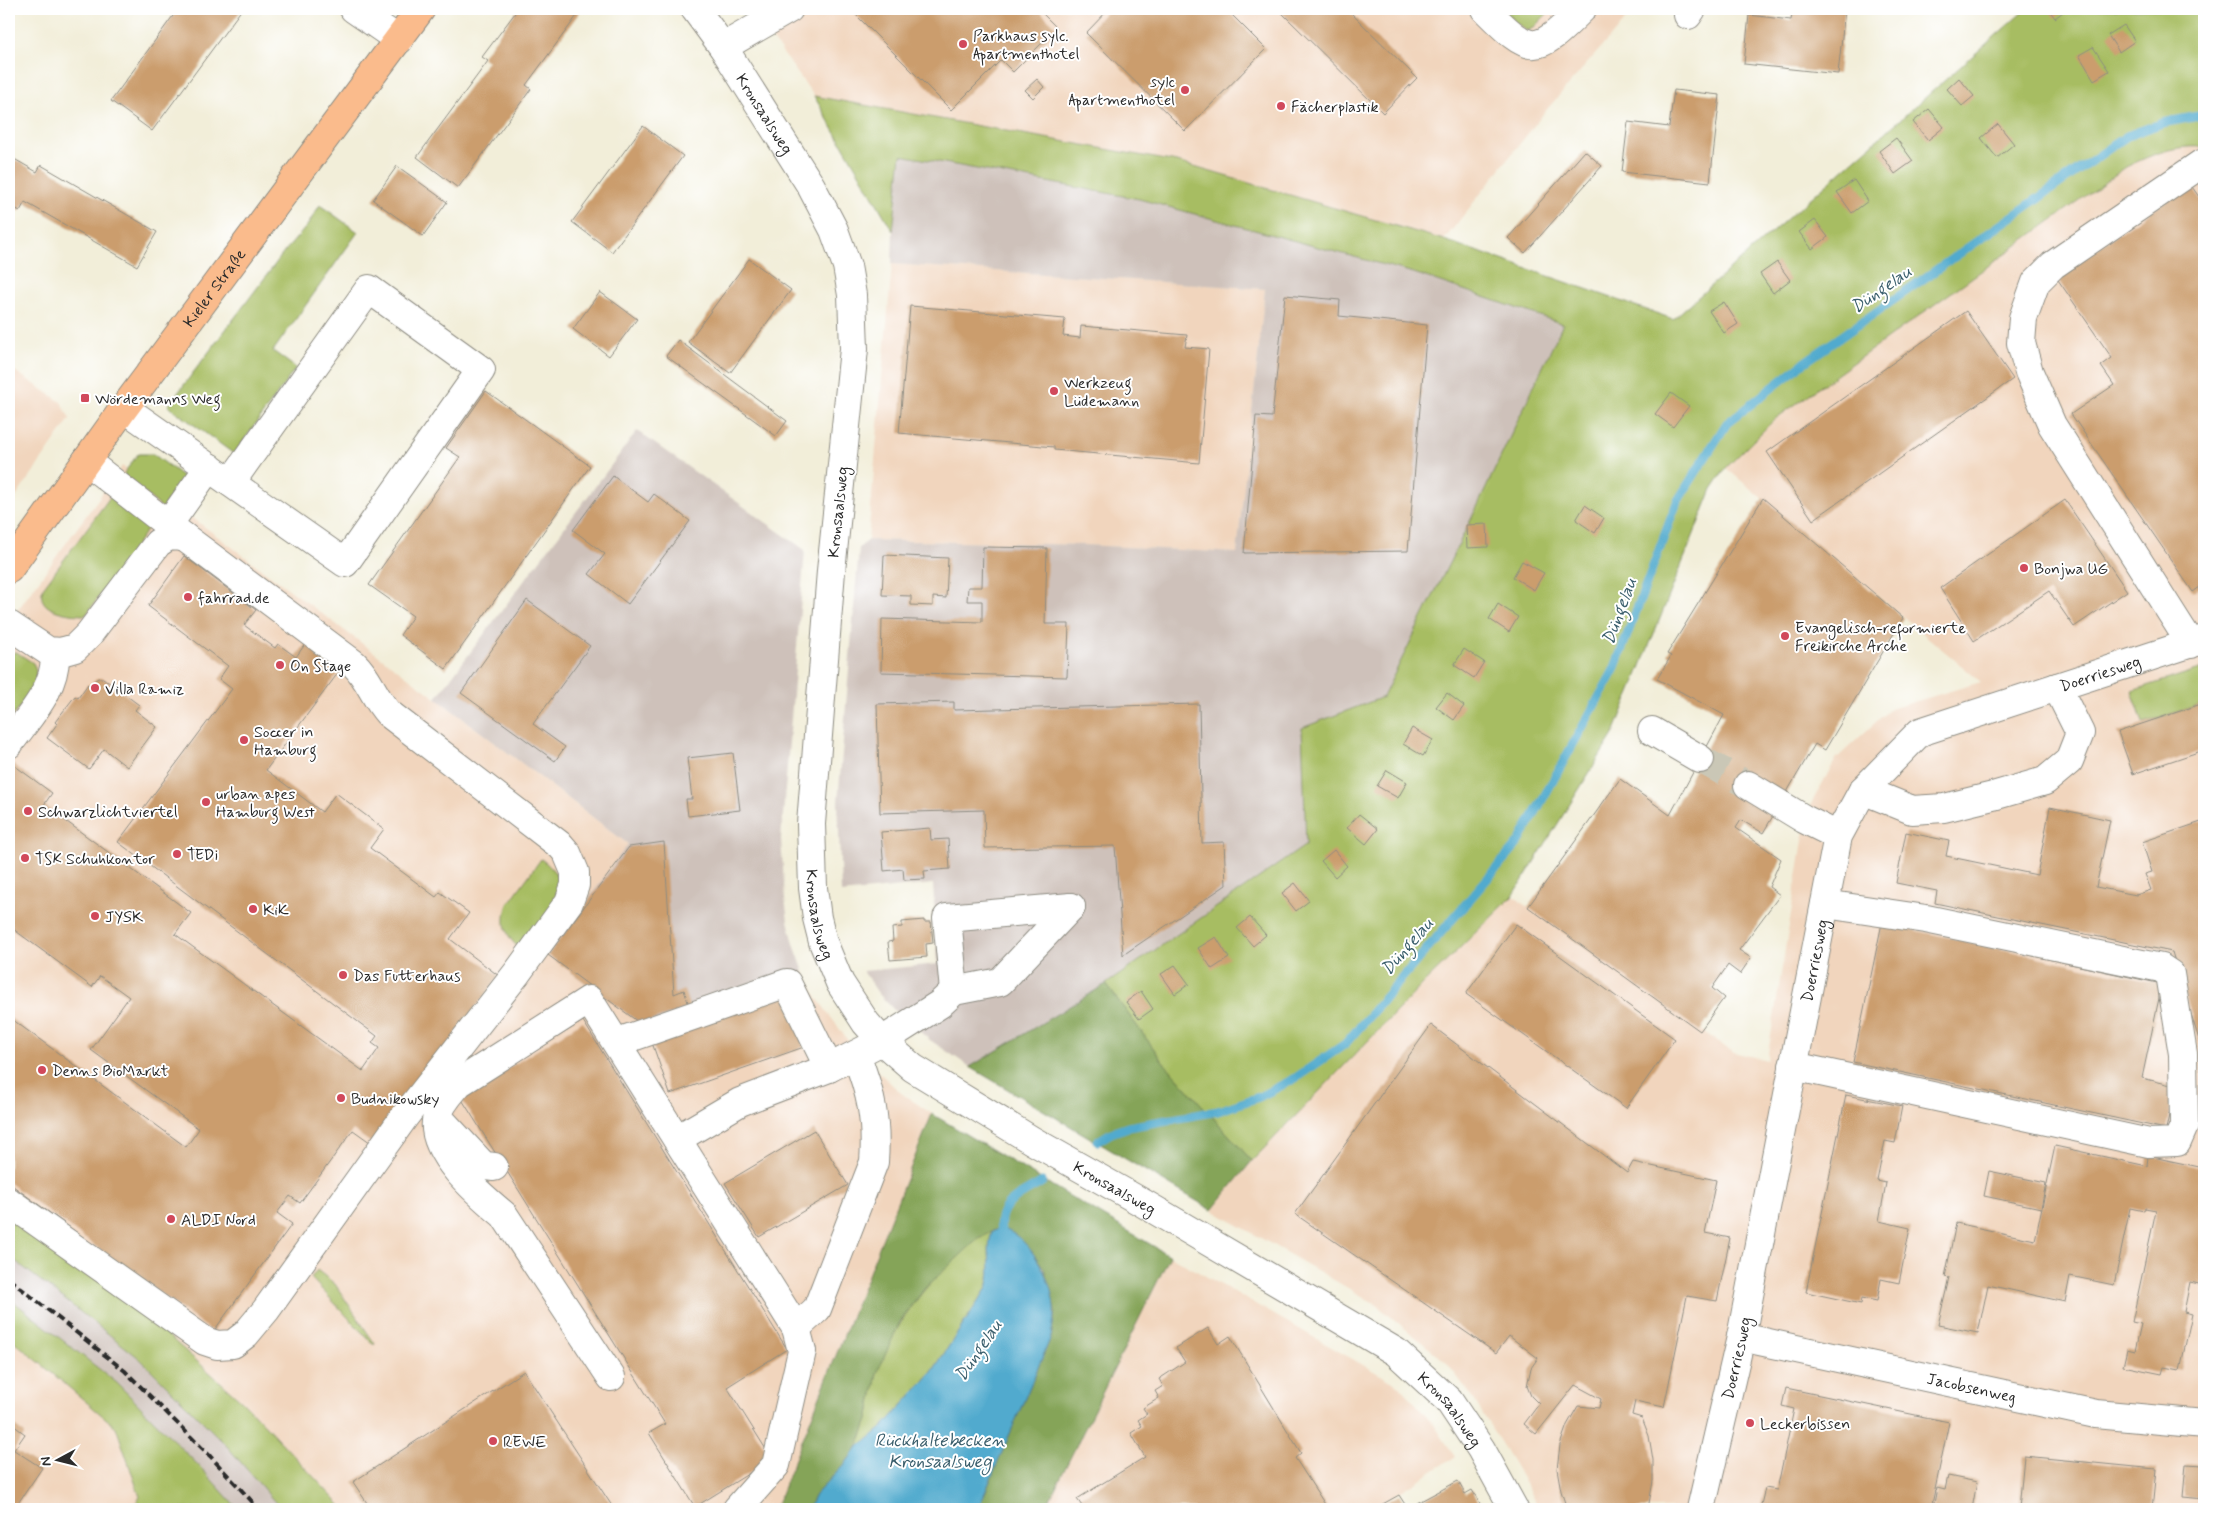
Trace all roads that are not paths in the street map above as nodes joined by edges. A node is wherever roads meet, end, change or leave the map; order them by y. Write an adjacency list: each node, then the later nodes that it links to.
1 (354, 9): 7 (street)
2 (422, 9): 7 (main road, Kieler Straße)
3 (789, 9): 8 (street)
4 (1485, 9): 5 (street)
5 (1582, 9)
6 (698, 11): 8 (street, Kronsaalsweg)
7 (399, 40): 10 (main road, Kieler Straße)
8 (723, 48): 28 (street, Kronsaalsweg)
9 (2204, 164): 17 (street)
10 (124, 408): 11 (main road, Kieler Straße); 12 (street)
11 (86, 461): 14 (street); 15 (main road, Kieler Straße)
12 (209, 467): 13 (street); 14 (street)
13 (232, 482): 13 (street)
14 (176, 531): 18 (street); 36 (street)
15 (9, 569)
16 (9, 625): 18 (street)
17 (2198, 642): 19 (street, Doerriesweg)
18 (55, 652): 21 (street)
19 (2057, 687): 24 (street, Doerriesweg); 24 (street)
20 (1652, 731): 22 (street)
21 (9, 744)
22 (1700, 759)
23 (1748, 785): 25 (street)
24 (1863, 790): 25 (street, Doerriesweg)
25 (1838, 836): 26 (street, Doerriesweg)
26 (1825, 904): 31 (street, Doerriesweg); 31 (street)
27 (954, 991): 27 (street); 28 (street)
28 (882, 1041): 30 (street); 42 (street, Kronsaalsweg)
29 (618, 1042): 32 (street); 33 (street); 34 (street)
30 (856, 1055): 32 (street); 37 (street)
31 (1793, 1066): 38 (street, Doerriesweg)
32 (829, 1068): 34 (street)
33 (437, 1116): 35 (street); 39 (street)
34 (677, 1139): 37 (street)
35 (494, 1167)
36 (9, 1202)
37 (796, 1328): 41 (street)
38 (1741, 1337): 40 (street, Jacobsenweg); 43 (street, Doerriesweg)
39 (611, 1377)
40 (2204, 1424)
41 (737, 1509)
42 (1514, 1509)
43 (1701, 1509)

